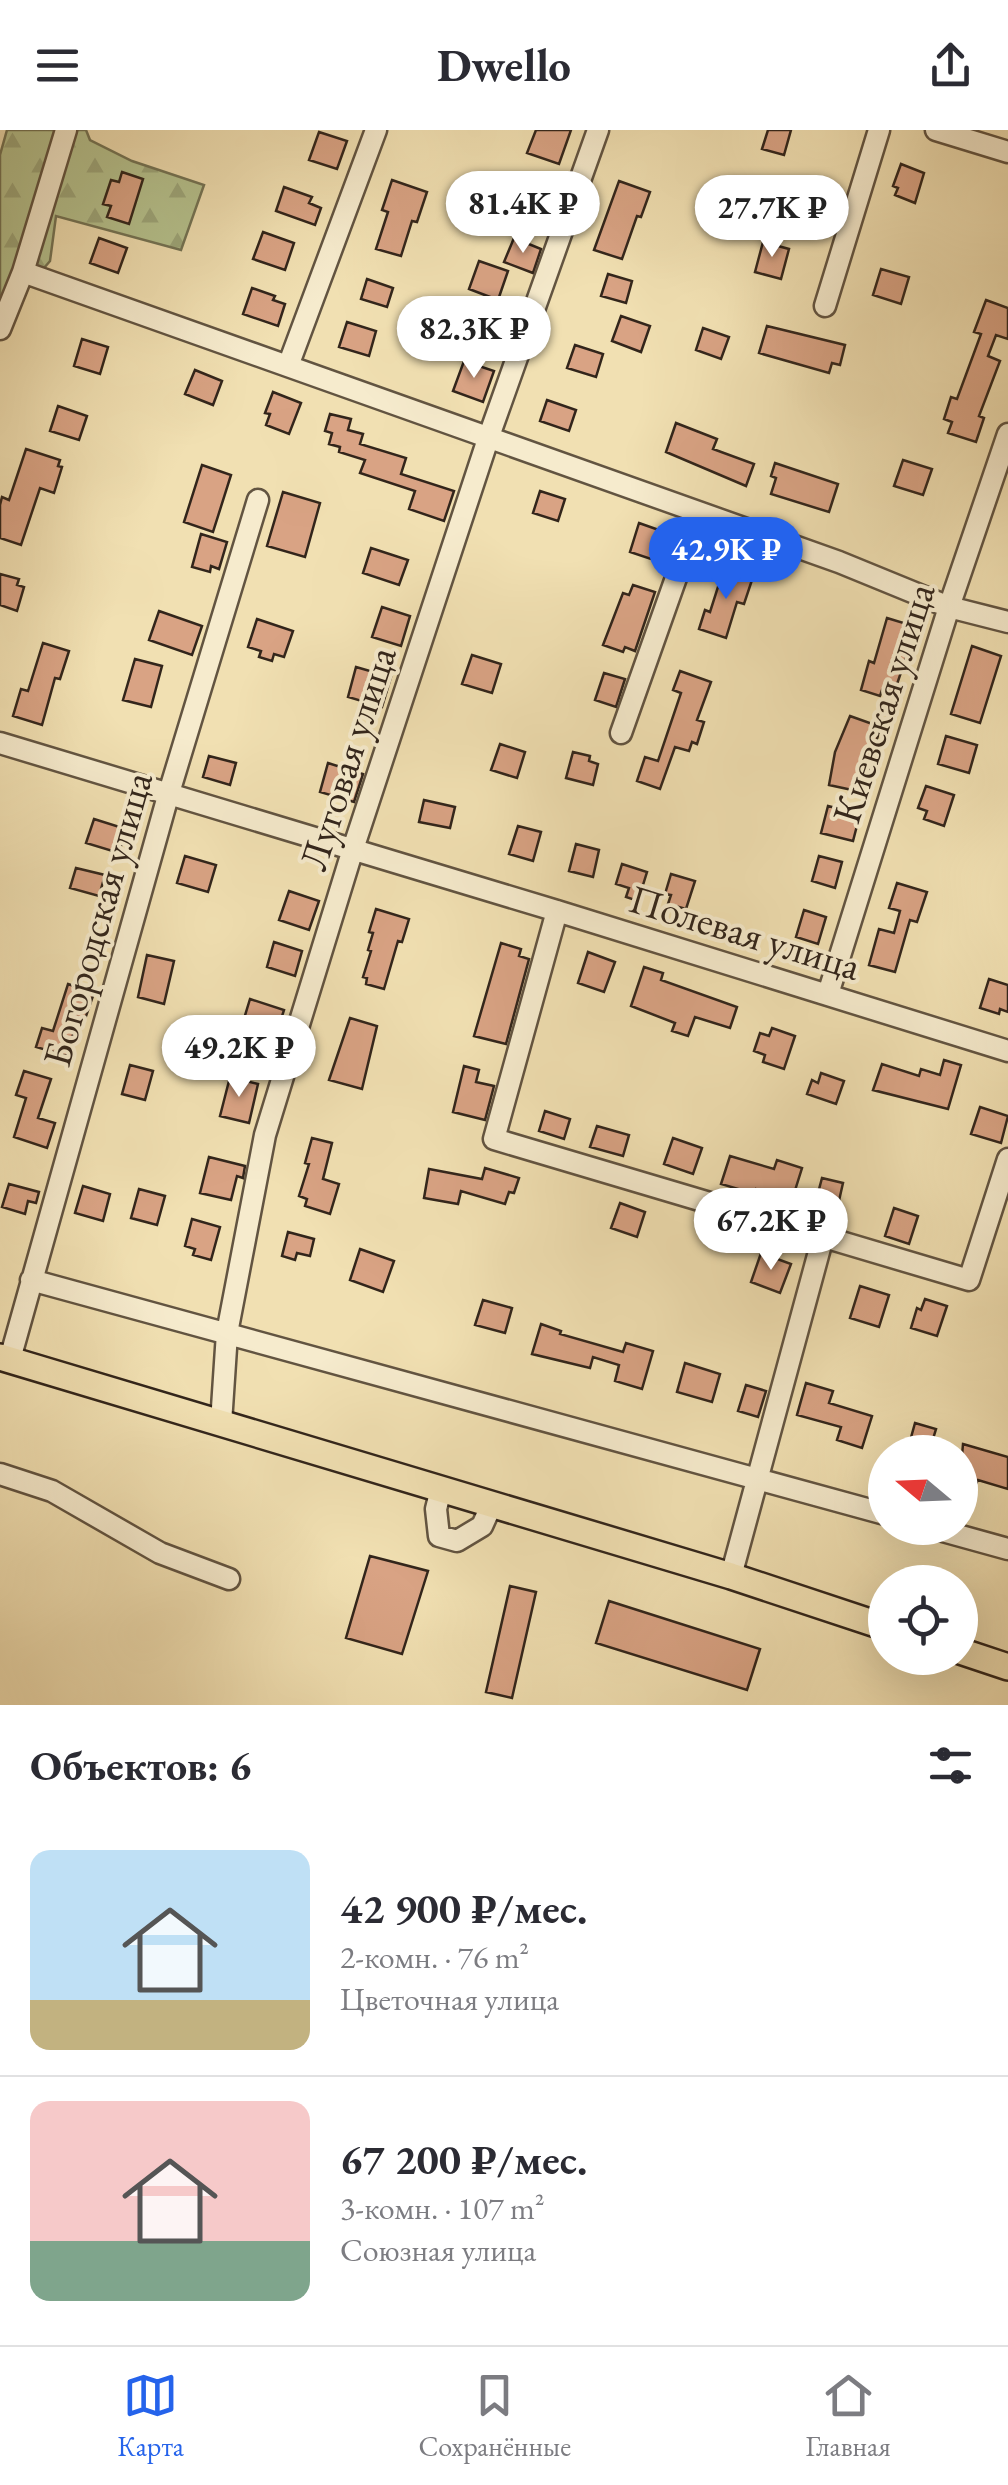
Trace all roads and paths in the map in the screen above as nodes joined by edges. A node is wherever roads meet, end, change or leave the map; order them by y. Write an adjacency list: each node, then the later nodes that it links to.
1 (66, 130): 7 (street)
2 (376, 130): 10 (street)
3 (598, 130): 12 (street, Луговая улица)
4 (879, 130): 8 (street)
5 (936, 130): 6 (street)
6 (1008, 152)
7 (22, 272): 9 (street); 10 (street)
8 (825, 306)
9 (0, 328)
10 (288, 366): 12 (street)
11 (1008, 434): 15 (street, Киевская улица)
12 (488, 438): 14 (street); 20 (street, Луговая улица)
13 (258, 500): 19 (street, Богородская улица)
14 (699, 513): 15 (street); 17 (street)
15 (949, 607): 16 (street); 22 (street, Киевская улица)
16 (1008, 622)
17 (621, 733)
18 (0, 744): 19 (street, Полевая улица)
19 (168, 796): 20 (street, Полевая улица); 26 (street, Богородская улица)
20 (353, 849): 21 (street, Полевая улица); 27 (street, Луговая улица)
21 (558, 910): 22 (street, Полевая улица); 25 (street)
22 (828, 994): 23 (street, Полевая улица)
23 (1008, 1052)
24 (1008, 1160): 25 (street)
25 (824, 1236): 31 (street)
26 (31, 1280): 27 (street); 28 (street, Богородская улица)
27 (227, 1334): 29 (street, Луговая улица); 31 (street)
28 (5, 1358): 29 (main road)
29 (221, 1423): 32 (main road)
30 (0, 1474): 38 (street)
31 (759, 1479): 34 (street); 37 (street)
32 (441, 1489): 33 (main road); 33 (street)
33 (492, 1504): 37 (main road)
34 (868, 1509)
35 (978, 1541): 36 (street)
36 (1008, 1549)
37 (730, 1576): 39 (main road)
38 (229, 1579)
39 (868, 1621)
40 (978, 1657): 41 (main road)
41 (1008, 1667)

